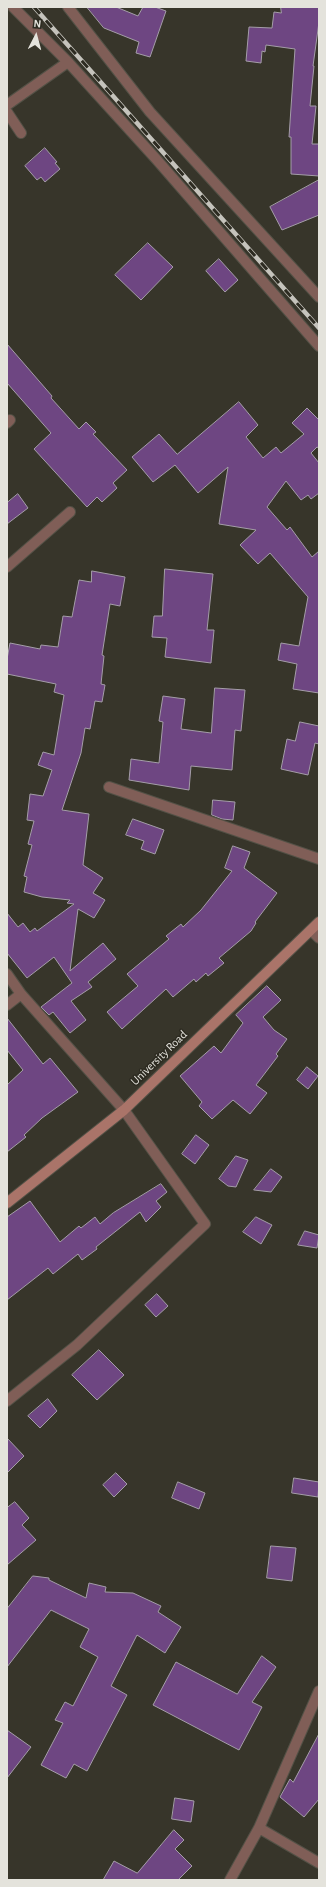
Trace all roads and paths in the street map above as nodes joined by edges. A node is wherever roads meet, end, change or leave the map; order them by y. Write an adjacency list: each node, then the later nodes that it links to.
1 (13, 7): 3 (street)
2 (68, 7): 7 (street)
3 (68, 62): 4 (street); 8 (street)
4 (7, 105)
5 (7, 112): 6 (street)
6 (21, 133)
7 (319, 297)
8 (319, 346)
9 (70, 512): 10 (street)
10 (7, 567)
11 (110, 787): 12 (street)
12 (319, 859)
13 (319, 922): 14 (street, University Road)
14 (315, 934): 18 (street, University Road)
15 (7, 974): 16 (street)
16 (21, 994): 17 (street); 18 (street)
17 (7, 1005)
18 (124, 1110): 19 (street, University Road); 20 (street)
19 (7, 1203)
20 (7, 1401)
21 (319, 1691): 22 (street)
22 (259, 1828): 23 (street); 24 (street)
23 (319, 1863)
24 (230, 1880)

